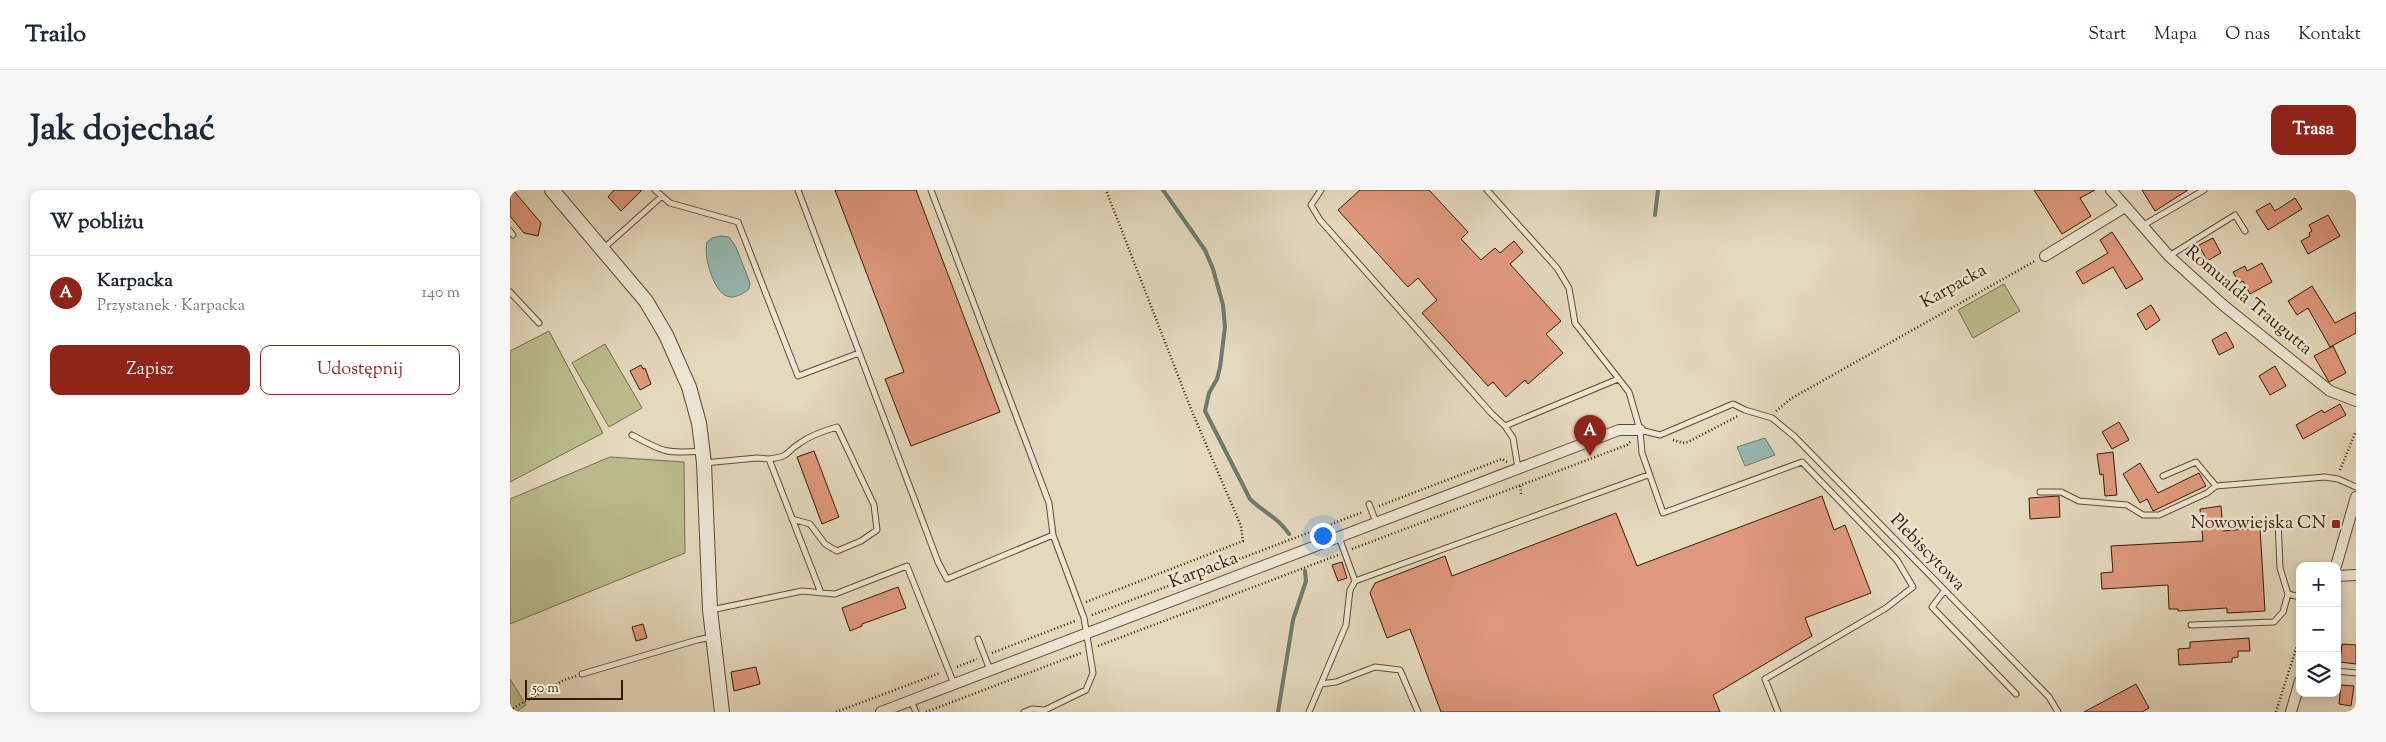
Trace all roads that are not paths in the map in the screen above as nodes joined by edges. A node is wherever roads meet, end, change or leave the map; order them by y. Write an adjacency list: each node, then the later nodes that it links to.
1 (552, 190): 13 (street)
2 (655, 190): 9 (lane)
3 (798, 190): 18 (lane)
4 (931, 190): 38 (lane)
5 (1321, 190): 22 (lane)
6 (1487, 190): 19 (lane)
7 (2111, 190): 10 (street, Romualda Traugutta)
8 (2204, 190): 11 (lane)
9 (661, 197): 13 (lane); 18 (lane)
10 (2125, 207): 11 (street, Romualda Traugutta); 14 (street)
11 (2142, 226): 15 (street, Romualda Traugutta)
12 (2245, 231): 15 (lane)
13 (604, 249): 25 (street)
14 (2045, 256)
15 (2170, 256): 20 (street, Romualda Traugutta)
16 (510, 292): 17 (lane)
17 (539, 323)
18 (860, 353): 38 (lane)
19 (1618, 379): 22 (lane); 23 (lane)
20 (2356, 401)
21 (1772, 418): 23 (lane, Karpacka); 44 (lane, Plebiscytowa)
22 (1505, 426): 27 (lane)
23 (1640, 430): 27 (street, Karpacka); 28 (lane)
24 (632, 435): 25 (lane)
25 (703, 457): 26 (lane); 48 (street)
26 (769, 459): 35 (lane); 35 (lane)
27 (1518, 469): 37 (street, Karpacka)
28 (1648, 475): 43 (lane); 68 (lane)
29 (2163, 476): 30 (lane)
30 (2216, 486): 31 (lane); 32 (lane)
31 (2356, 487)
32 (2040, 492)
33 (2356, 497): 40 (street)
34 (1370, 506): 37 (lane)
35 (792, 519): 45 (lane)
36 (2278, 519): 46 (lane)
37 (1376, 523): 39 (street, Karpacka)
38 (1053, 535): 50 (lane)
39 (1339, 537): 43 (lane); 50 (street, Karpacka)
40 (2337, 562)
41 (2356, 575): 42 (street)
42 (2341, 576)
43 (1356, 581): 58 (lane)
44 (1944, 591): 59 (lane); 69 (lane, Plebiscytowa)
45 (821, 592): 48 (lane); 57 (lane)
46 (2288, 594): 47 (lane); 49 (lane)
47 (2296, 596)
48 (710, 610): 51 (street)
49 (2191, 625)
50 (1086, 634): 53 (street, Karpacka); 65 (lane)
51 (713, 637): 56 (lane); 62 (street)
52 (978, 640): 53 (lane)
53 (990, 670): 57 (street, Karpacka)
54 (2341, 671): 55 (lane)
55 (2356, 673)
56 (582, 674)
57 (954, 684): 61 (street, Karpacka)
58 (1321, 684): 66 (lane); 67 (lane)
59 (2016, 694)
60 (2296, 695): 70 (street)
61 (910, 701): 63 (street, Karpacka); 64 (lane)
62 (722, 712)
63 (881, 712)
64 (916, 712)
65 (1024, 712)
66 (1309, 712)
67 (1418, 712)
68 (1778, 712)
69 (2058, 712)
70 (2291, 712)

